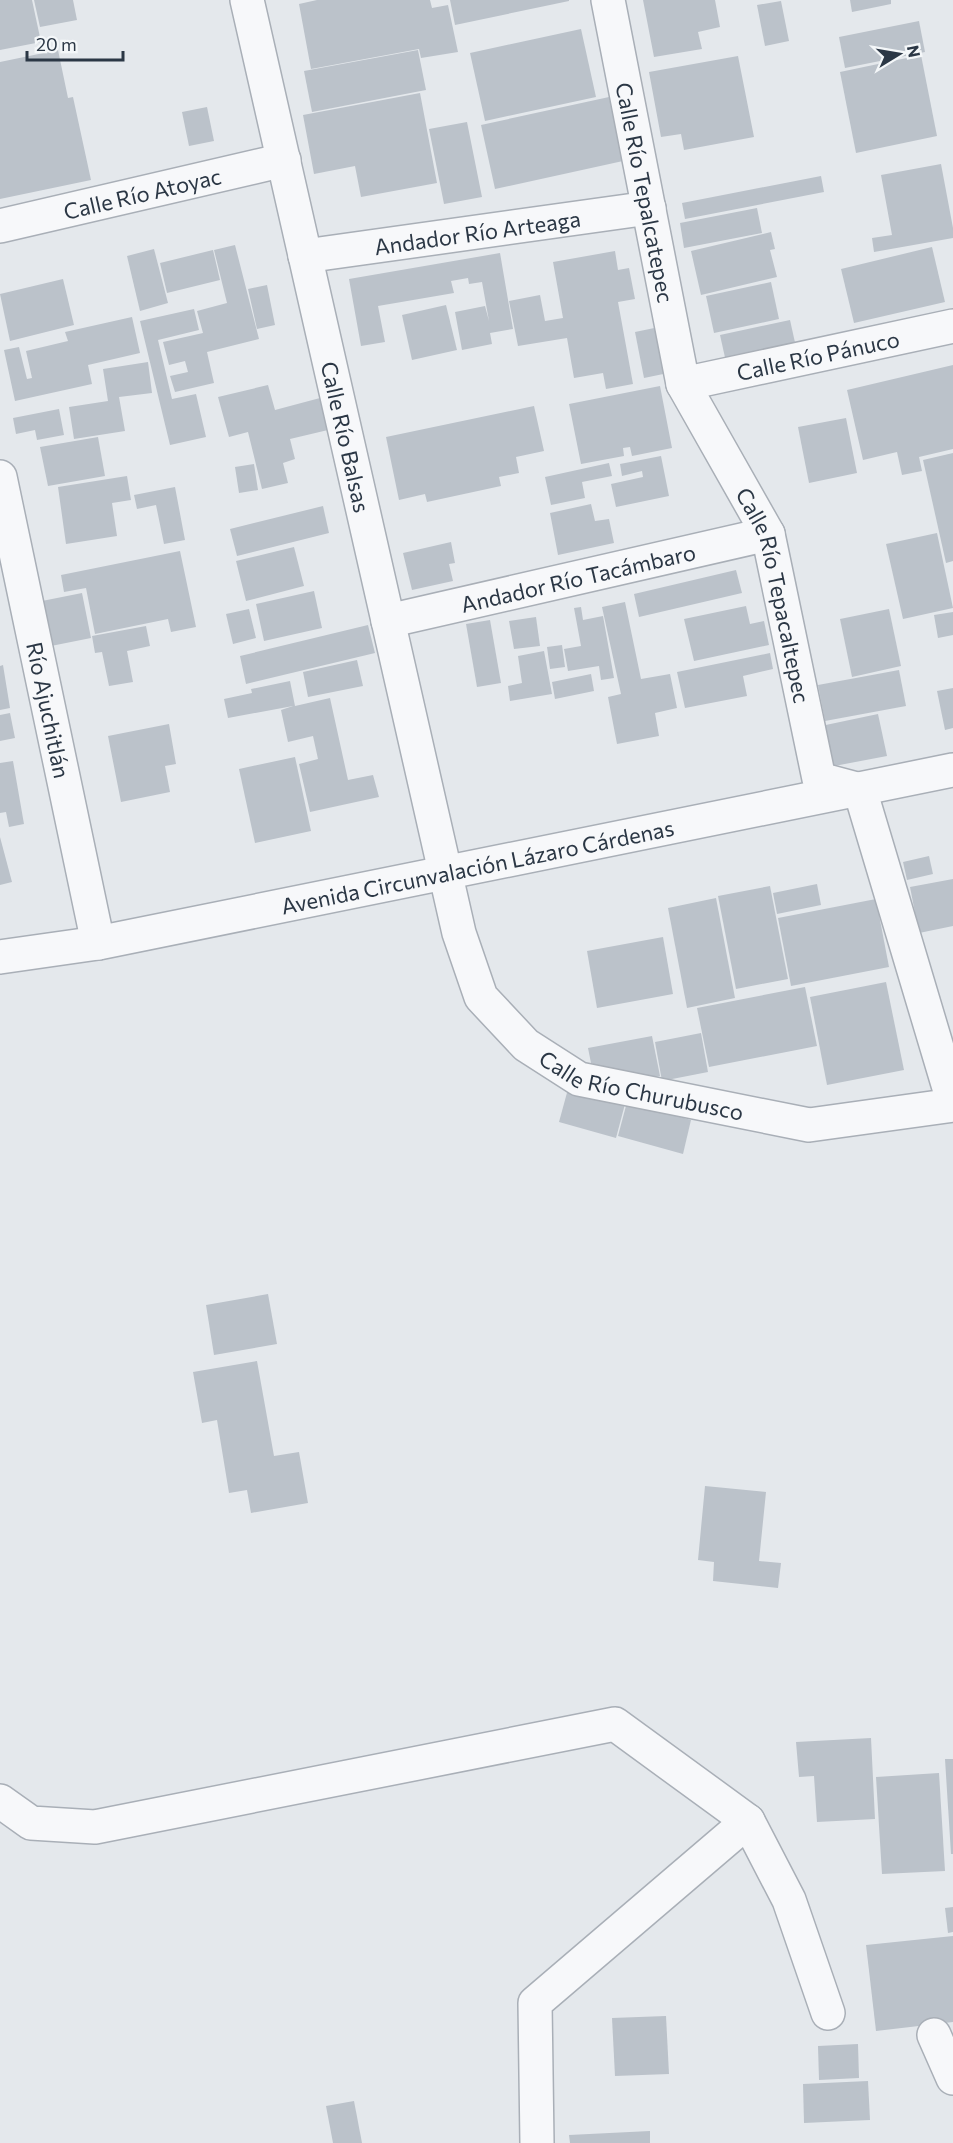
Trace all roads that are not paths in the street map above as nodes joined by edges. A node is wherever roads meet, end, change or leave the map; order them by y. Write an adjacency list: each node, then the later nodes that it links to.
1 (247, 0): 3 (street, Calle Río Balsas)
2 (608, 0): 4 (street, Calle Río Tepalcatepec)
3 (284, 160): 5 (street, Calle Río Atoyac); 6 (street, Calle Río Balsas)
4 (649, 208): 6 (street, Andador Río Arteaga); 8 (street, Calle Río Tepalcatepec)
5 (0, 226)
6 (306, 256): 11 (street, Calle Río Balsas)
7 (953, 326): 8 (street, Calle Río Pánuco)
8 (683, 384): 10 (street, Calle Río Tepacaltepec)
9 (0, 477): 15 (street, Río Ajuchitlán)
10 (768, 534): 11 (street, Andador Río Tacámbaro); 13 (street, Calle Río Tepacaltepec)
11 (388, 621): 14 (street, Calle Río Balsas)
12 (953, 770): 13 (street, Avenida Circunvalación Lázaro Cárdenas)
13 (860, 790): 14 (street, Avenida Circunvalación Lázaro Cárdenas); 17 (street)
14 (445, 874): 15 (street, Avenida Circunvalación Lázaro Cárdenas); 17 (street, Calle Río Churubusco)
15 (98, 943): 16 (street, Avenida Circunvalación Lázaro Cárdenas)
16 (0, 957)
17 (953, 1103)
18 (0, 1801): 19 (street)
19 (748, 1821): 20 (street); 23 (street)
20 (828, 2013)
21 (934, 2035): 22 (street)
22 (953, 2078)
23 (537, 2143)

